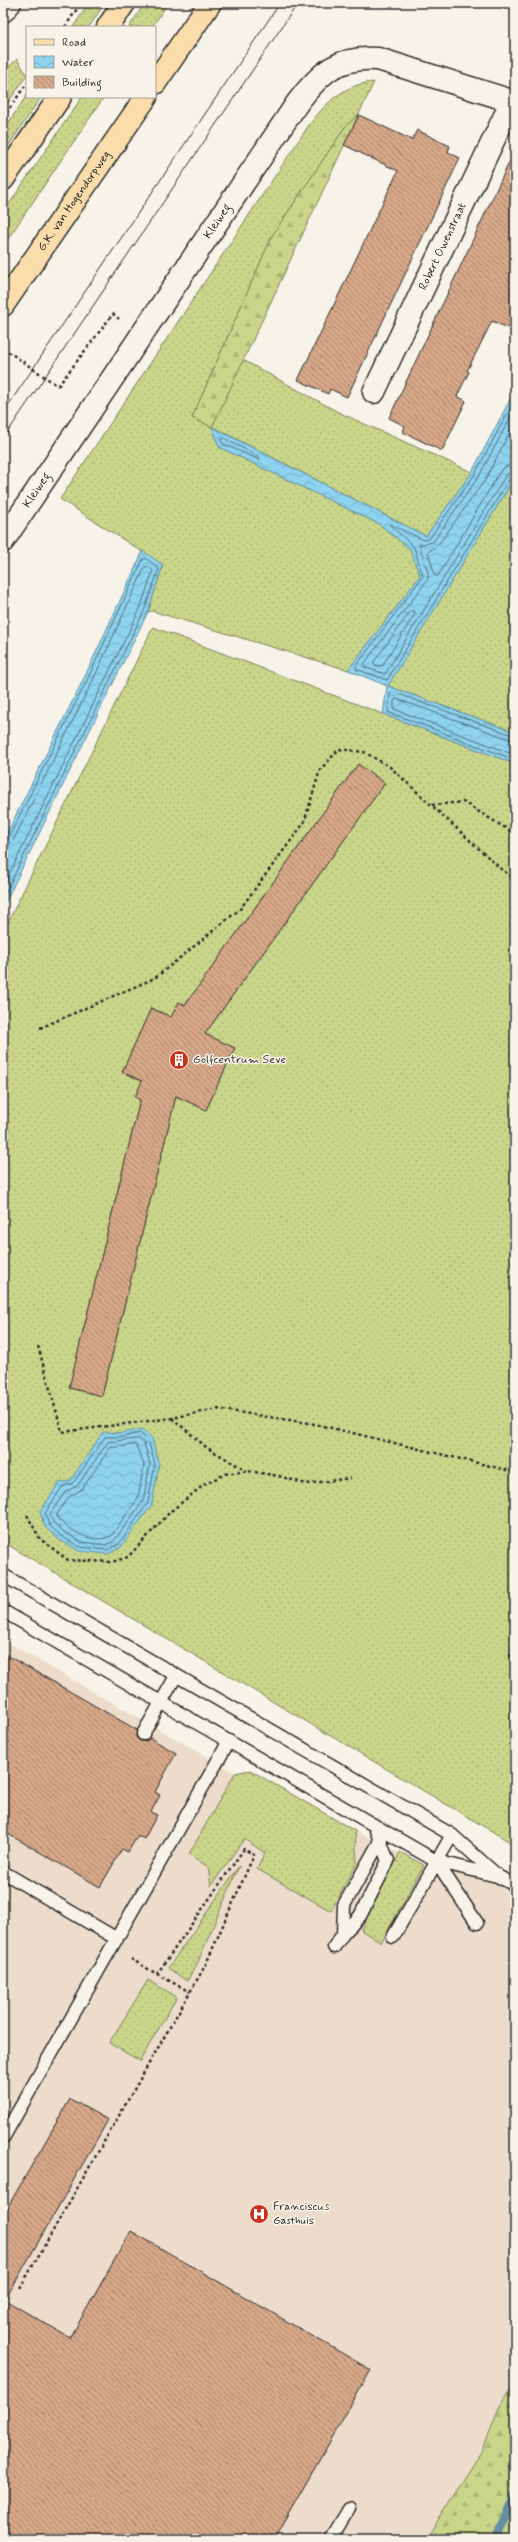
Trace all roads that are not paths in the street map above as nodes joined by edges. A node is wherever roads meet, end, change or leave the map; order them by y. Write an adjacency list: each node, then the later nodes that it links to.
1 (10, 3): 4 (street)
2 (124, 3): 5 (main road)
3 (210, 3): 6 (main road)
4 (3, 11)
5 (109, 26)
6 (156, 82)
7 (59, 98): 10 (main road)
8 (145, 98): 11 (main road, G.K. van Hogendorpweg)
9 (513, 102): 12 (street, Robert Owenstraat); 13 (street, Kleiweg)
10 (3, 180)
11 (3, 305)
12 (374, 392)
13 (3, 541)
14 (3, 1575): 16 (lane)
15 (3, 1611): 17 (lane)
16 (176, 1676): 17 (lane); 21 (lane)
17 (161, 1702): 18 (lane); 19 (lane)
18 (143, 1734)
19 (229, 1741): 20 (lane); 30 (lane)
20 (374, 1825): 22 (lane); 23 (lane)
21 (452, 1835): 23 (lane); 25 (lane)
22 (380, 1841): 28 (lane); 28 (lane)
23 (436, 1861): 25 (lane); 27 (lane); 29 (lane)
24 (3, 1872): 30 (lane)
25 (499, 1877): 26 (lane)
26 (515, 1886)
27 (478, 1923)
28 (343, 1934): 31 (lane)
29 (393, 1937)
30 (114, 1943): 32 (lane)
31 (334, 1947)
32 (3, 2138)
33 (349, 2509): 34 (lane)
34 (331, 2539)

